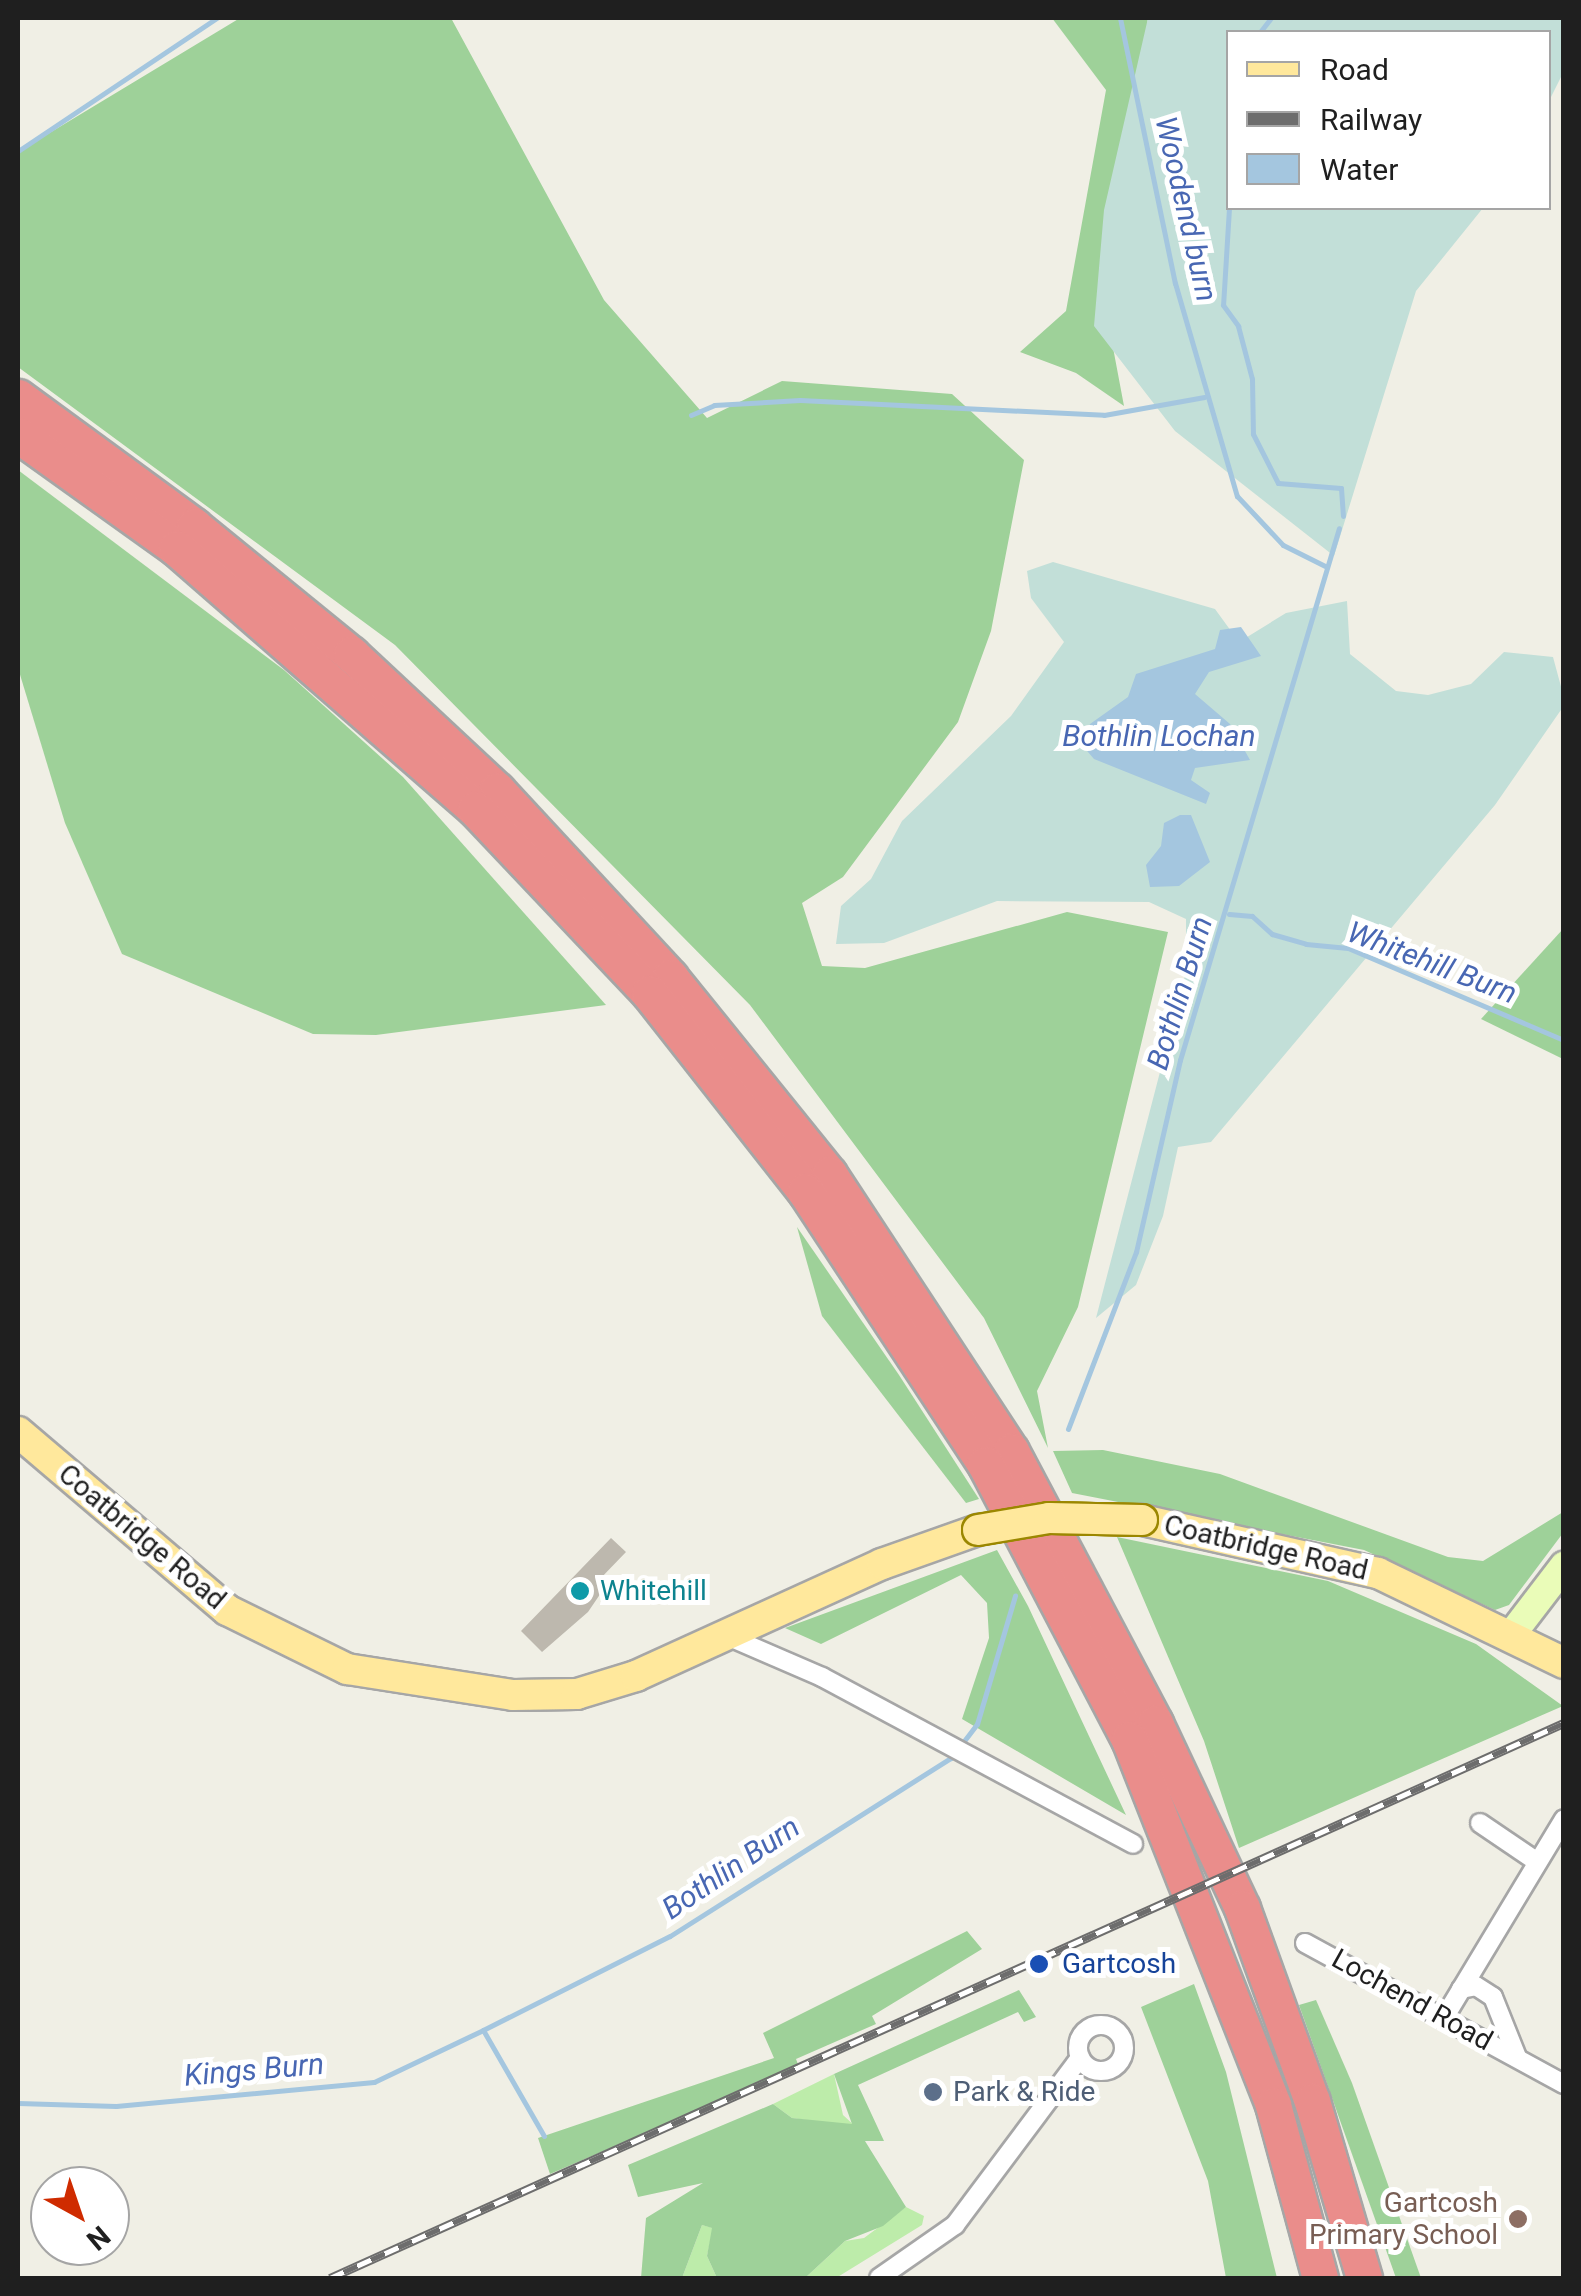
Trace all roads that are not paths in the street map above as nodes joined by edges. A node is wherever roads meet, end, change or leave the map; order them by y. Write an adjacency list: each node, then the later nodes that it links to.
1 (18, 397): 21 (highway)
2 (18, 435): 20 (highway)
3 (18, 1432): 6 (main road, Coatbridge Road)
4 (1564, 1566): 5 (main road)
5 (1512, 1634): 6 (main road, Coatbridge Road, bridge); 7 (main road, Coatbridge Road)
6 (732, 1638): 10 (street)
7 (1564, 1663)
8 (1564, 1820): 12 (street)
9 (1480, 1823): 12 (street)
10 (1133, 1844)
11 (1564, 1850): 12 (street)
12 (1540, 1857): 14 (street)
13 (1306, 1943): 15 (street, Lochend Road)
14 (1462, 1989): 15 (street); 17 (street, Lochend Road)
15 (1444, 2018): 17 (street, Lochend Road)
16 (1080, 2058): 19 (street)
17 (1518, 2059): 18 (street, Lochend Road)
18 (1564, 2084)
19 (880, 2278)
20 (1318, 2278)
21 (1364, 2278)

